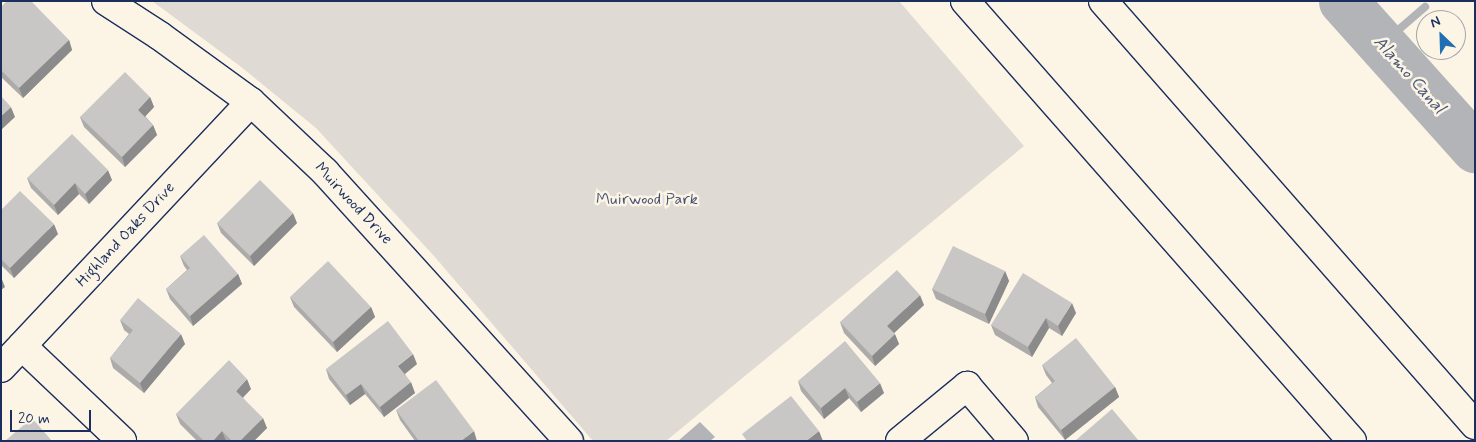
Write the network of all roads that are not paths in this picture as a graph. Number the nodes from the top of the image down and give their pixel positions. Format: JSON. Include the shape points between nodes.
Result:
{"nodes":[{"id":1,"x":106,"y":1,"type":"edge"},
{"id":2,"x":965,"y":1,"type":"edge"},
{"id":3,"x":1103,"y":1,"type":"edge"},
{"id":4,"x":251,"y":102,"type":"junction"},
{"id":5,"x":22,"y":346,"type":"junction"},
{"id":6,"x":1,"y":368,"type":"edge"},
{"id":7,"x":1475,"y":425,"type":"edge"},
{"id":8,"x":122,"y":441,"type":"edge"},
{"id":9,"x":569,"y":441,"type":"edge"},
{"id":10,"x":900,"y":441,"type":"edge"},
{"id":11,"x":1014,"y":441,"type":"edge"},
{"id":12,"x":1352,"y":441,"type":"edge"}],
"edges":[{"from":1,"to":4,"type":"main road","name":"Muirwood Drive"},
{"from":2,"to":12,"type":"main road"},
{"from":3,"to":7,"type":"main road"},
{"from":4,"to":5,"type":"main road","name":"Highland Oaks Drive"},
{"from":4,"to":9,"type":"main road","name":"Muirwood Drive","via":[[325,172]]},
{"from":5,"to":6,"type":"main road","name":"Highland Oaks Drive"},
{"from":5,"to":8,"type":"main road"},
{"from":10,"to":11,"type":"main road","via":[[967,386]]}]}
